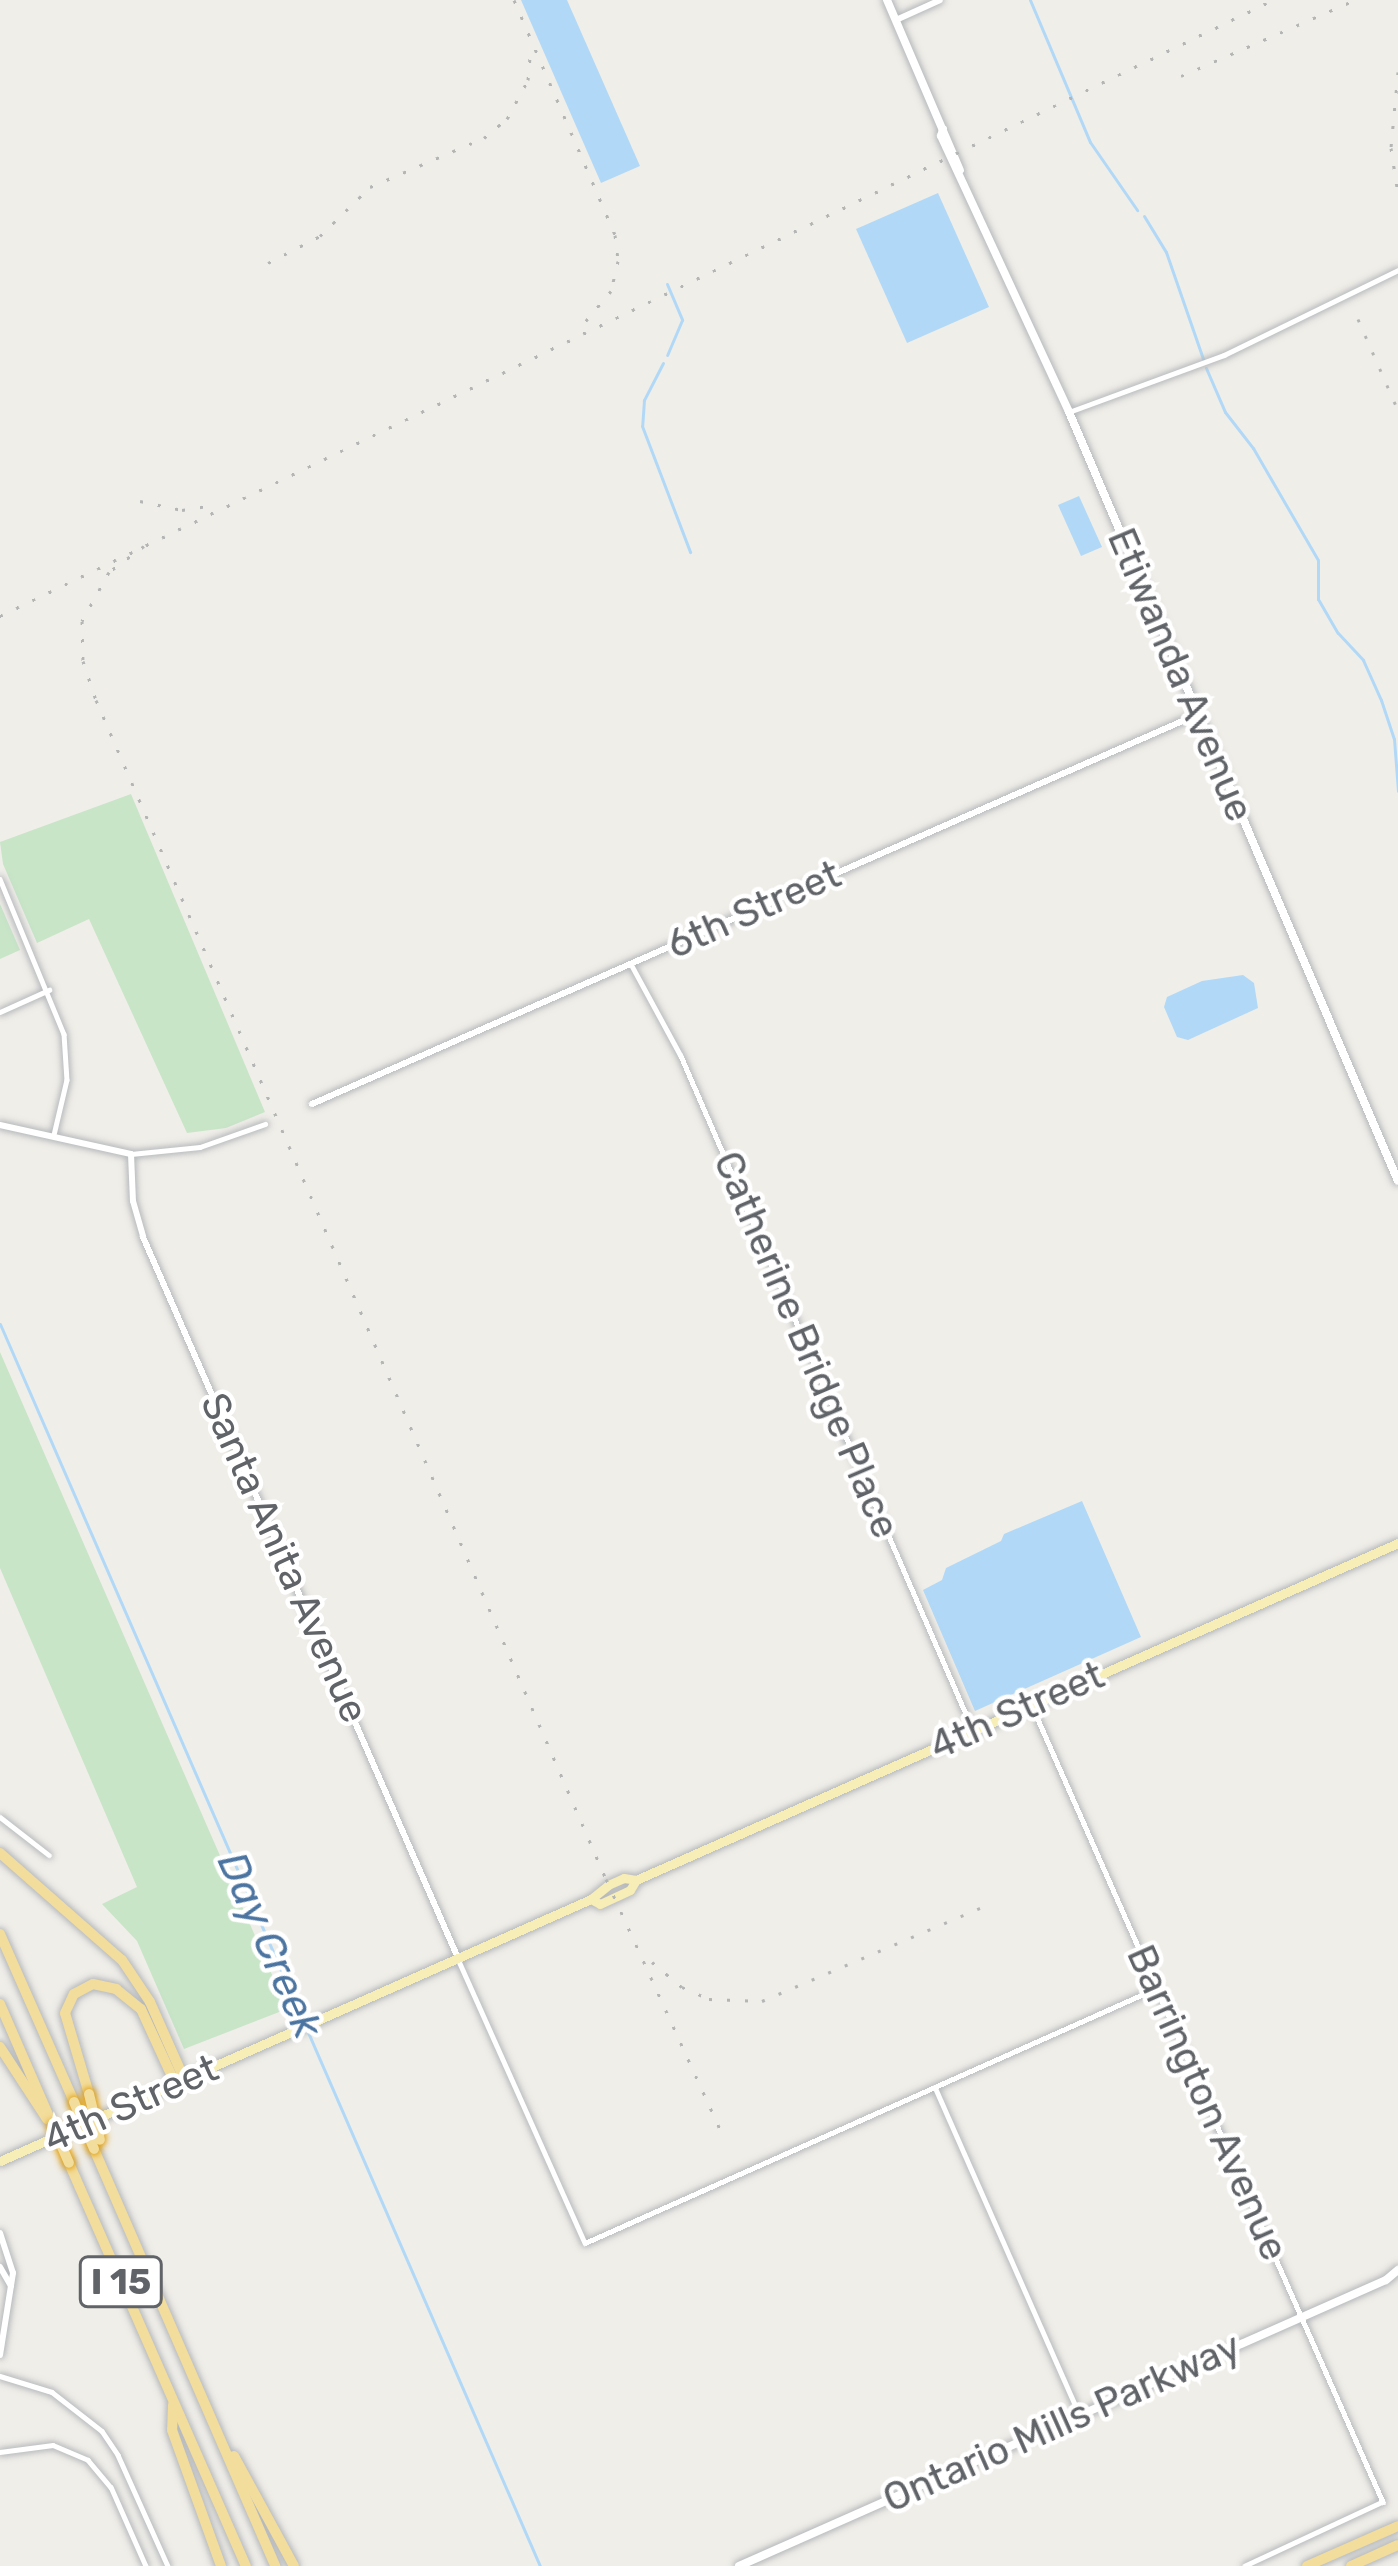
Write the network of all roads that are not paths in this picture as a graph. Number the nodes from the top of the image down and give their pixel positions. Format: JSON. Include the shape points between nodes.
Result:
{"nodes":[{"id":1,"x":887,"y":0,"type":"edge"},
{"id":2,"x":940,"y":0,"type":"edge"},
{"id":3,"x":896,"y":20,"type":"junction"},
{"id":4,"x":1398,"y":270,"type":"edge"},
{"id":5,"x":1069,"y":412,"type":"junction"},
{"id":6,"x":1196,"y":715,"type":"junction"},
{"id":7,"x":0,"y":879,"type":"edge"},
{"id":8,"x":631,"y":964,"type":"junction"},
{"id":9,"x":49,"y":990,"type":"junction"},
{"id":10,"x":0,"y":1012,"type":"edge"},
{"id":11,"x":312,"y":1104,"type":"dead end"},
{"id":12,"x":265,"y":1124,"type":"dead end"},
{"id":13,"x":0,"y":1125,"type":"edge"},
{"id":14,"x":53,"y":1139,"type":"junction"},
{"id":15,"x":131,"y":1154,"type":"junction"},
{"id":16,"x":1398,"y":1181,"type":"edge"},
{"id":17,"x":1398,"y":1543,"type":"edge"},
{"id":18,"x":1031,"y":1704,"type":"junction"},
{"id":19,"x":974,"y":1730,"type":"junction"},
{"id":20,"x":0,"y":1817,"type":"edge"},
{"id":21,"x":0,"y":1853,"type":"edge"},
{"id":22,"x":49,"y":1855,"type":"dead end"},
{"id":23,"x":0,"y":1934,"type":"edge"},
{"id":24,"x":458,"y":1958,"type":"junction"},
{"id":25,"x":1156,"y":1988,"type":"junction"},
{"id":26,"x":0,"y":2004,"type":"edge"},
{"id":27,"x":0,"y":2047,"type":"edge"},
{"id":28,"x":181,"y":2083,"type":"junction"},
{"id":29,"x":935,"y":2087,"type":"junction"},
{"id":30,"x":45,"y":2113,"type":"junction"},
{"id":31,"x":97,"y":2144,"type":"junction"},
{"id":32,"x":0,"y":2161,"type":"edge"},
{"id":33,"x":0,"y":2233,"type":"edge"},
{"id":34,"x":0,"y":2267,"type":"edge"},
{"id":35,"x":1398,"y":2270,"type":"edge"},
{"id":36,"x":1386,"y":2280,"type":"junction"},
{"id":37,"x":1398,"y":2280,"type":"edge"},
{"id":38,"x":10,"y":2286,"type":"junction"},
{"id":39,"x":1301,"y":2317,"type":"junction"},
{"id":40,"x":0,"y":2355,"type":"edge"},
{"id":41,"x":0,"y":2376,"type":"edge"},
{"id":42,"x":173,"y":2401,"type":"junction"},
{"id":43,"x":208,"y":2412,"type":"junction"},
{"id":44,"x":1080,"y":2415,"type":"junction"},
{"id":45,"x":0,"y":2452,"type":"edge"},
{"id":46,"x":1398,"y":2526,"type":"edge"},
{"id":47,"x":1398,"y":2545,"type":"edge"},
{"id":48,"x":146,"y":2566,"type":"edge"},
{"id":49,"x":168,"y":2566,"type":"edge"},
{"id":50,"x":221,"y":2566,"type":"edge"},
{"id":51,"x":246,"y":2566,"type":"edge"},
{"id":52,"x":275,"y":2566,"type":"edge"},
{"id":53,"x":294,"y":2566,"type":"edge"},
{"id":54,"x":739,"y":2566,"type":"edge"},
{"id":55,"x":1245,"y":2566,"type":"edge"},
{"id":56,"x":1307,"y":2566,"type":"edge"},
{"id":57,"x":1351,"y":2566,"type":"edge"}],
"edges":[{"from":1,"to":3,"type":"main road","name":"Etiwanda Avenue"},
{"from":2,"to":3,"type":"street"},
{"from":3,"to":5,"type":"main road","name":"Etiwanda Avenue"},
{"from":4,"to":5,"type":"street","via":[[1224,355]]},
{"from":5,"to":6,"type":"main road","name":"Etiwanda Avenue"},
{"from":6,"to":8,"type":"street","name":"6th Street"},
{"from":6,"to":16,"type":"main road","name":"Etiwanda Avenue"},
{"from":7,"to":9,"type":"street"},
{"from":8,"to":11,"type":"street","name":"6th Street"},
{"from":8,"to":19,"type":"street","name":"Catherine Bridge Place","via":[[682,1059]]},
{"from":9,"to":10,"type":"street"},
{"from":9,"to":14,"type":"street","via":[[67,1057]]},
{"from":12,"to":15,"type":"street","via":[[200,1147]]},
{"from":13,"to":14,"type":"street"},
{"from":14,"to":15,"type":"street"},
{"from":15,"to":24,"type":"street","name":"Santa Anita Avenue","via":[[143,1237]]},
{"from":17,"to":18,"type":"main road","name":"4th Street"},
{"from":18,"to":19,"type":"main road","name":"4th Street"},
{"from":18,"to":25,"type":"street","name":"Barrington Avenue"},
{"from":19,"to":24,"type":"main road","name":"4th Street","via":[[636,1880],[600,1904],[591,1899]]},
{"from":20,"to":22,"type":"street"},
{"from":21,"to":28,"type":"highway","via":[[122,1960],[150,2002]]},
{"from":23,"to":31,"type":"highway","number":"I 15","bridge":true},
{"from":24,"to":28,"type":"main road","name":"4th Street"},
{"from":24,"to":29,"type":"street","via":[[585,2243]]},
{"from":25,"to":29,"type":"street"},
{"from":25,"to":39,"type":"street","name":"Barrington Avenue"},
{"from":26,"to":30,"type":"highway","number":"I 15"},
{"from":27,"to":30,"type":"highway"},
{"from":28,"to":31,"type":"highway","bridge":true,"via":[[141,2009],[94,1984],[74,1994],[65,2013]]},
{"from":28,"to":32,"type":"main road","name":"4th Street"},
{"from":29,"to":44,"type":"street"},
{"from":30,"to":42,"type":"highway","number":"I 15","bridge":true},
{"from":31,"to":43,"type":"highway","number":"I 15"},
{"from":33,"to":38,"type":"street"},
{"from":34,"to":38,"type":"street"},
{"from":35,"to":36,"type":"main road","name":"Ontario Mills Parkway"},
{"from":36,"to":37,"type":"main road","name":"Ontario Mills Parkway"},
{"from":36,"to":39,"type":"main road","name":"Ontario Mills Parkway"},
{"from":38,"to":40,"type":"street"},
{"from":39,"to":44,"type":"main road","name":"Ontario Mills Parkway"},
{"from":39,"to":55,"type":"street","name":"Barrington Avenue","via":[[1383,2502]]},
{"from":41,"to":49,"type":"street","via":[[52,2392],[102,2431]]},
{"from":42,"to":50,"type":"highway","via":[[172,2431]]},
{"from":42,"to":51,"type":"highway","number":"I 15"},
{"from":43,"to":52,"type":"highway","number":"I 15"},
{"from":43,"to":53,"type":"highway"},
{"from":44,"to":54,"type":"main road","name":"Ontario Mills Parkway"},
{"from":45,"to":48,"type":"street","via":[[53,2445],[88,2460],[111,2487]]},
{"from":46,"to":56,"type":"highway"},
{"from":47,"to":57,"type":"highway"}]}
